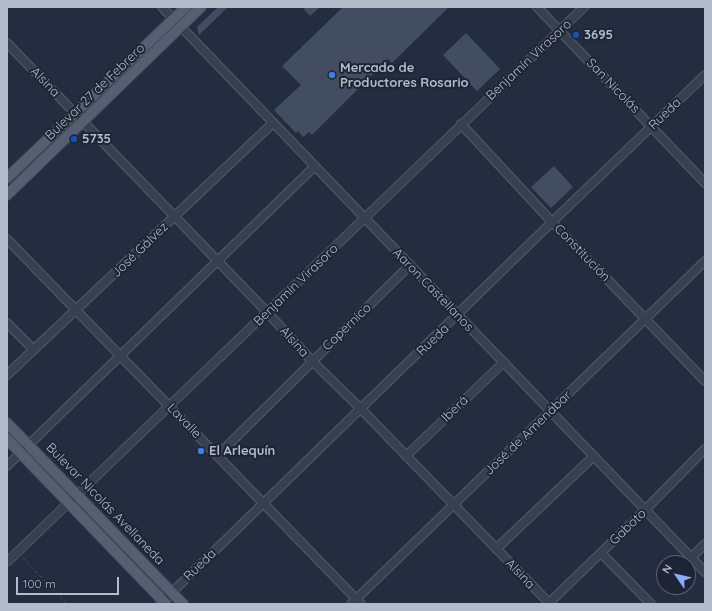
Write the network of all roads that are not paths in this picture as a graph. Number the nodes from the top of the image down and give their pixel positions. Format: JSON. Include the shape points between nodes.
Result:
{"nodes":[{"id":1,"x":162,"y":7,"type":"edge"},
{"id":2,"x":186,"y":7,"type":"edge"},
{"id":3,"x":201,"y":7,"type":"edge"},
{"id":4,"x":537,"y":7,"type":"edge"},
{"id":5,"x":584,"y":7,"type":"edge"},
{"id":6,"x":173,"y":19,"type":"junction"},
{"id":7,"x":181,"y":27,"type":"junction"},
{"id":8,"x":560,"y":31,"type":"junction"},
{"id":9,"x":7,"y":43,"type":"edge"},
{"id":10,"x":705,"y":75,"type":"edge"},
{"id":11,"x":75,"y":113,"type":"junction"},
{"id":12,"x":83,"y":122,"type":"junction"},
{"id":13,"x":273,"y":123,"type":"junction"},
{"id":14,"x":461,"y":124,"type":"junction"},
{"id":15,"x":652,"y":126,"type":"junction"},
{"id":16,"x":315,"y":166,"type":"junction"},
{"id":17,"x":7,"y":178,"type":"edge"},
{"id":18,"x":705,"y":183,"type":"edge"},
{"id":19,"x":7,"y":195,"type":"edge"},
{"id":20,"x":175,"y":217,"type":"junction"},
{"id":21,"x":365,"y":219,"type":"junction"},
{"id":22,"x":552,"y":222,"type":"junction"},
{"id":23,"x":7,"y":239,"type":"edge"},
{"id":24,"x":217,"y":260,"type":"junction"},
{"id":25,"x":705,"y":261,"type":"edge"},
{"id":26,"x":409,"y":266,"type":"junction"},
{"id":27,"x":76,"y":311,"type":"junction"},
{"id":28,"x":268,"y":312,"type":"junction"},
{"id":29,"x":458,"y":315,"type":"junction"},
{"id":30,"x":645,"y":319,"type":"junction"},
{"id":31,"x":7,"y":323,"type":"edge"},
{"id":32,"x":34,"y":350,"type":"junction"},
{"id":33,"x":119,"y":355,"type":"junction"},
{"id":34,"x":312,"y":361,"type":"junction"},
{"id":35,"x":504,"y":362,"type":"junction"},
{"id":36,"x":7,"y":376,"type":"edge"},
{"id":37,"x":705,"y":381,"type":"edge"},
{"id":38,"x":169,"y":406,"type":"junction"},
{"id":39,"x":361,"y":409,"type":"junction"},
{"id":40,"x":551,"y":411,"type":"junction"},
{"id":41,"x":7,"y":423,"type":"edge"},
{"id":42,"x":7,"y":440,"type":"edge"},
{"id":43,"x":28,"y":445,"type":"junction"},
{"id":44,"x":705,"y":449,"type":"edge"},
{"id":45,"x":20,"y":453,"type":"junction"},
{"id":46,"x":217,"y":456,"type":"junction"},
{"id":47,"x":406,"y":456,"type":"junction"},
{"id":48,"x":594,"y":456,"type":"junction"},
{"id":49,"x":7,"y":466,"type":"edge"},
{"id":50,"x":77,"y":495,"type":"junction"},
{"id":51,"x":68,"y":503,"type":"junction"},
{"id":52,"x":264,"y":504,"type":"junction"},
{"id":53,"x":454,"y":505,"type":"junction"},
{"id":54,"x":646,"y":510,"type":"junction"},
{"id":55,"x":705,"y":544,"type":"edge"},
{"id":56,"x":496,"y":548,"type":"junction"},
{"id":57,"x":601,"y":553,"type":"junction"},
{"id":58,"x":689,"y":555,"type":"edge"},
{"id":59,"x":695,"y":555,"type":"edge"},
{"id":60,"x":7,"y":562,"type":"edge"},
{"id":61,"x":696,"y":562,"type":"edge"},
{"id":62,"x":705,"y":572,"type":"edge"},
{"id":63,"x":172,"y":593,"type":"junction"},
{"id":64,"x":356,"y":602,"type":"edge"},
{"id":65,"x":163,"y":603,"type":"edge"},
{"id":66,"x":183,"y":604,"type":"edge"},
{"id":67,"x":549,"y":604,"type":"edge"},
{"id":68,"x":651,"y":604,"type":"edge"}],
"edges":[{"from":1,"to":6,"type":"street","name":"Aaron Castellanos"},
{"from":2,"to":6,"type":"main road","name":"Bulevar 27 de Febrero"},
{"from":3,"to":7,"type":"main road","name":"Bulevar 27 de Febrero"},
{"from":4,"to":8,"type":"street","name":"San Nicolás"},
{"from":5,"to":8,"type":"street","name":"Benjamín Virasoro"},
{"from":6,"to":7,"type":"street","name":"Aaron Castellanos"},
{"from":6,"to":11,"type":"main road","name":"Bulevar 27 de Febrero"},
{"from":7,"to":12,"type":"main road","name":"Bulevar 27 de Febrero"},
{"from":7,"to":13,"type":"street","name":"Aaron Castellanos"},
{"from":8,"to":14,"type":"street","name":"Benjamín Virasoro"},
{"from":8,"to":15,"type":"street","name":"San Nicolás"},
{"from":9,"to":11,"type":"street","name":"Alsina"},
{"from":10,"to":15,"type":"street","name":"Rueda"},
{"from":11,"to":12,"type":"street","name":"Alsina"},
{"from":11,"to":17,"type":"main road","name":"Bulevar 27 de Febrero"},
{"from":12,"to":19,"type":"main road","name":"Bulevar 27 de Febrero"},
{"from":12,"to":20,"type":"street","name":"Alsina"},
{"from":13,"to":16,"type":"street","name":"Aaron Castellanos"},
{"from":13,"to":20,"type":"street","name":"José Gálvez"},
{"from":14,"to":21,"type":"street","name":"Benjamín Virasoro"},
{"from":14,"to":22,"type":"street","name":"Constitución"},
{"from":15,"to":18,"type":"street","name":"San Nicolás"},
{"from":15,"to":22,"type":"street","name":"Rueda"},
{"from":16,"to":21,"type":"street","name":"Aaron Castellanos"},
{"from":16,"to":24,"type":"street"},
{"from":20,"to":24,"type":"street","name":"Alsina"},
{"from":20,"to":27,"type":"street","name":"José Gálvez"},
{"from":21,"to":26,"type":"street","name":"Aaron Castellanos"},
{"from":21,"to":28,"type":"street","name":"Benjamín Virasoro"},
{"from":22,"to":29,"type":"street","name":"Rueda"},
{"from":22,"to":30,"type":"street","name":"Constitución"},
{"from":23,"to":27,"type":"street","name":"Lavalle"},
{"from":24,"to":28,"type":"street","name":"Alsina"},
{"from":24,"to":33,"type":"street"},
{"from":25,"to":30,"type":"street","name":"José de Amenábar"},
{"from":26,"to":29,"type":"street","name":"Aaron Castellanos"},
{"from":26,"to":34,"type":"street","name":"Copernico"},
{"from":27,"to":32,"type":"street","name":"José Gálvez"},
{"from":27,"to":33,"type":"street","name":"Lavalle"},
{"from":28,"to":34,"type":"street","name":"Alsina"},
{"from":28,"to":38,"type":"street","name":"Benjamín Virasoro"},
{"from":29,"to":35,"type":"street","name":"Aaron Castellanos"},
{"from":29,"to":39,"type":"street","name":"Rueda"},
{"from":30,"to":37,"type":"street","name":"Constitución"},
{"from":30,"to":40,"type":"street","name":"José de Amenábar"},
{"from":31,"to":32,"type":"street"},
{"from":32,"to":36,"type":"street","name":"José Gálvez"},
{"from":33,"to":38,"type":"street","name":"Lavalle"},
{"from":33,"to":43,"type":"street"},
{"from":34,"to":39,"type":"street","name":"Alsina"},
{"from":34,"to":46,"type":"street","name":"Copernico"},
{"from":35,"to":40,"type":"street","name":"Aaron Castellanos"},
{"from":35,"to":47,"type":"street","name":"Iberá"},
{"from":38,"to":46,"type":"street","name":"Lavalle"},
{"from":38,"to":50,"type":"street","name":"Benjamín Virasoro"},
{"from":39,"to":47,"type":"street","name":"Alsina"},
{"from":39,"to":52,"type":"street","name":"Rueda"},
{"from":40,"to":48,"type":"street","name":"Aaron Castellanos"},
{"from":40,"to":53,"type":"street","name":"José de Amenábar"},
{"from":41,"to":43,"type":"main road","name":"Bulevar Nicolás Avellaneda"},
{"from":42,"to":45,"type":"main road","name":"Bulevar Nicolás Avellaneda"},
{"from":43,"to":45,"type":"street"},
{"from":43,"to":50,"type":"main road","name":"Bulevar Nicolás Avellaneda"},
{"from":44,"to":54,"type":"street","name":"Gaboto"},
{"from":45,"to":49,"type":"street"},
{"from":45,"to":51,"type":"main road","name":"Bulevar Nicolás Avellaneda"},
{"from":46,"to":52,"type":"street","name":"Lavalle"},
{"from":47,"to":53,"type":"street","name":"Alsina"},
{"from":48,"to":54,"type":"street","name":"Aaron Castellanos"},
{"from":48,"to":56,"type":"street"},
{"from":50,"to":51,"type":"street","name":"Benjamín Virasoro"},
{"from":50,"to":63,"type":"main road","name":"Bulevar Nicolás Avellaneda"},
{"from":51,"to":60,"type":"street","name":"Benjamín Virasoro"},
{"from":51,"to":65,"type":"main road","name":"Bulevar Nicolás Avellaneda"},
{"from":52,"to":63,"type":"street","name":"Rueda"},
{"from":52,"to":64,"type":"street","name":"Lavalle"},
{"from":53,"to":56,"type":"street","name":"Alsina"},
{"from":53,"to":64,"type":"street","name":"José de Amenábar"},
{"from":54,"to":57,"type":"street","name":"Gaboto"},
{"from":54,"to":58,"type":"street","name":"Aaron Castellanos"},
{"from":55,"to":59,"type":"street"},
{"from":56,"to":67,"type":"street","name":"Alsina"},
{"from":57,"to":67,"type":"street","name":"Gaboto"},
{"from":57,"to":68,"type":"street"},
{"from":61,"to":62,"type":"street","name":"Aaron Castellanos"},
{"from":63,"to":65,"type":"street","name":"Rueda"},
{"from":63,"to":66,"type":"main road","name":"Bulevar Nicolás Avellaneda"}]}
